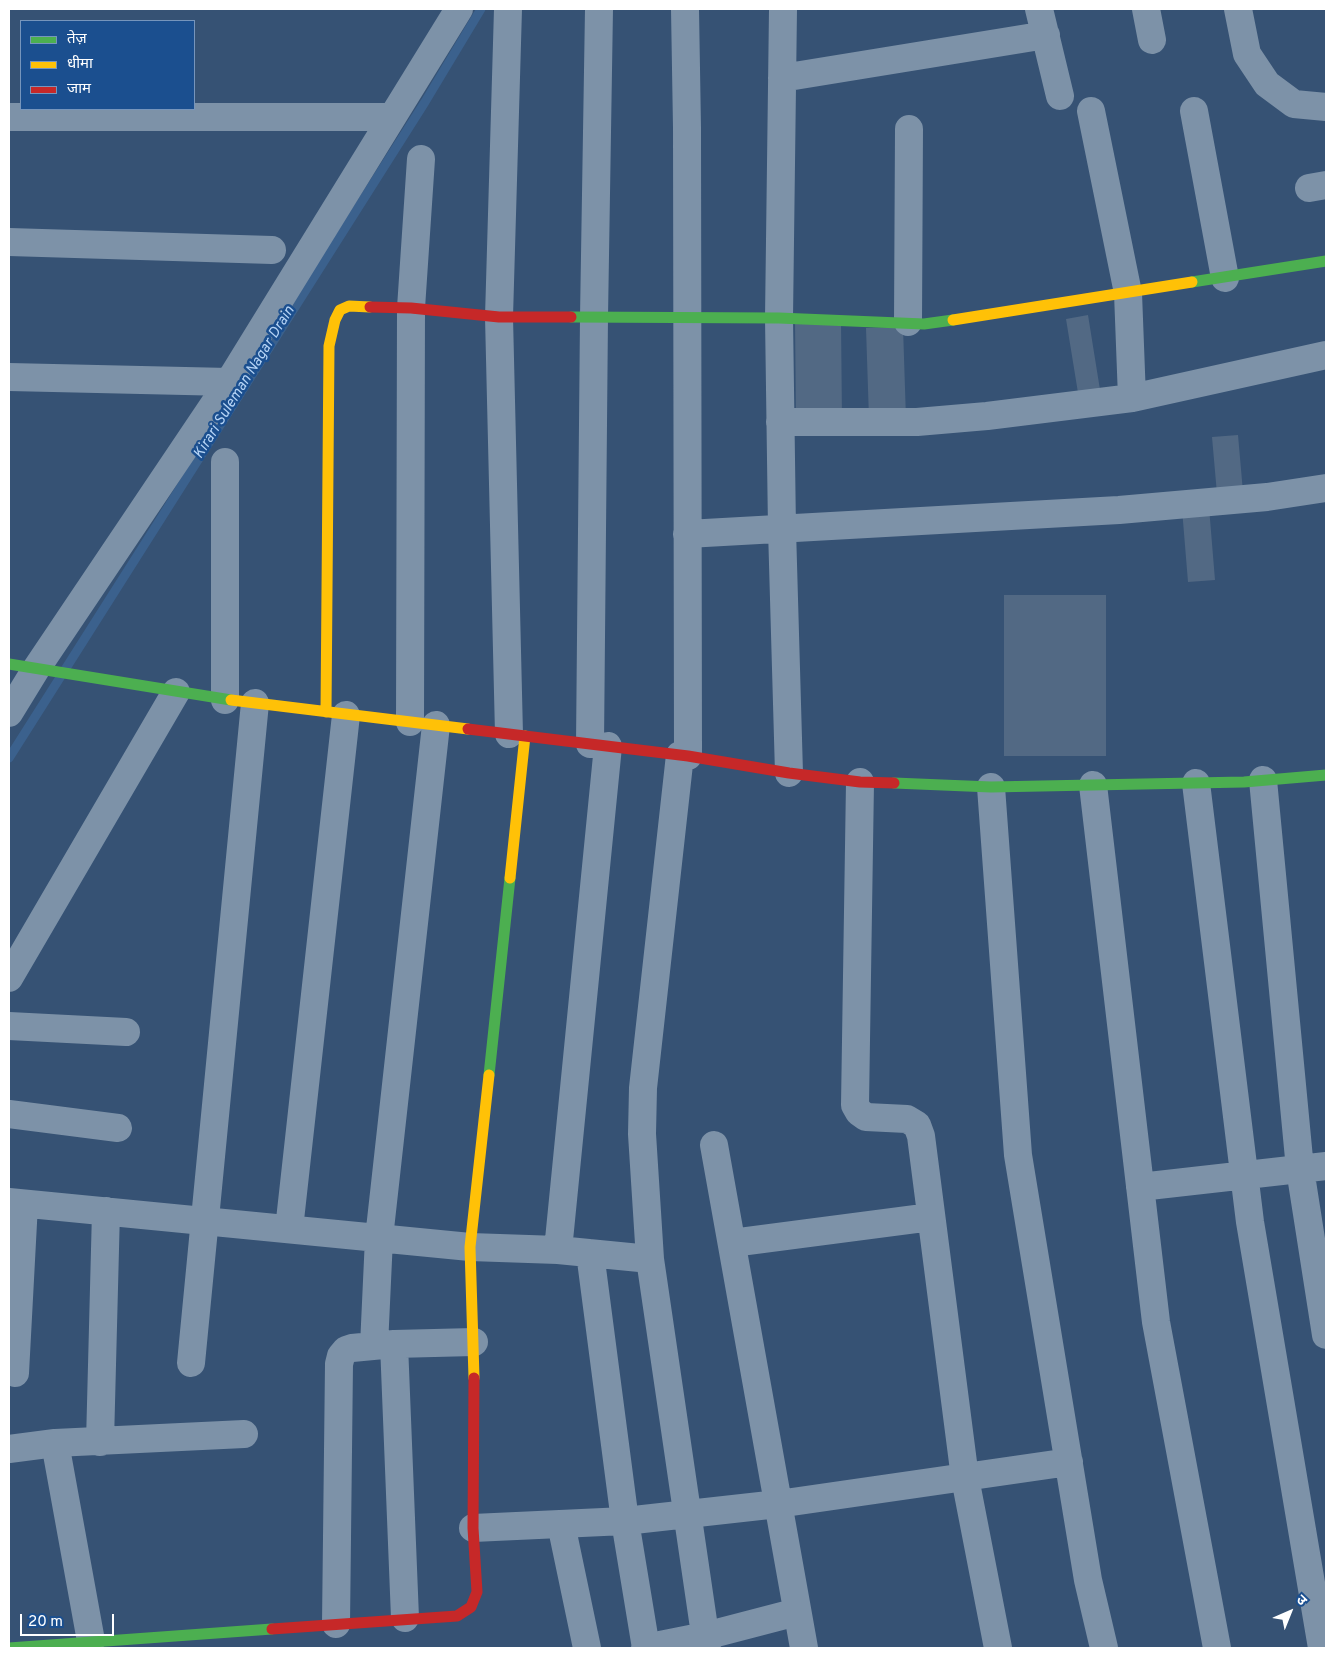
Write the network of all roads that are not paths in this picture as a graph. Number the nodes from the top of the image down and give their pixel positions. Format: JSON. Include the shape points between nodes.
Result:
{"nodes":[{"id":1,"x":459,"y":9,"type":"edge"},
{"id":2,"x":508,"y":9,"type":"edge"},
{"id":3,"x":599,"y":9,"type":"edge"},
{"id":4,"x":685,"y":9,"type":"edge"},
{"id":5,"x":783,"y":9,"type":"edge"},
{"id":6,"x":1039,"y":9,"type":"edge"},
{"id":7,"x":1146,"y":9,"type":"edge"},
{"id":8,"x":1238,"y":9,"type":"edge"},
{"id":9,"x":1046,"y":35,"type":"junction"},
{"id":10,"x":1152,"y":40,"type":"dead end"},
{"id":11,"x":782,"y":78,"type":"junction"},
{"id":12,"x":1060,"y":96,"type":"dead end"},
{"id":13,"x":1326,"y":107,"type":"edge"},
{"id":14,"x":1091,"y":111,"type":"dead end"},
{"id":15,"x":1194,"y":111,"type":"dead end"},
{"id":16,"x":9,"y":117,"type":"edge"},
{"id":17,"x":392,"y":117,"type":"junction"},
{"id":18,"x":909,"y":129,"type":"dead end"},
{"id":19,"x":420,"y":158,"type":"dead end"},
{"id":20,"x":9,"y":242,"type":"edge"},
{"id":21,"x":272,"y":250,"type":"dead end"},
{"id":22,"x":1326,"y":261,"type":"edge"},
{"id":23,"x":1225,"y":278,"type":"junction"},
{"id":24,"x":1128,"y":293,"type":"junction"},
{"id":25,"x":411,"y":308,"type":"junction"},
{"id":26,"x":500,"y":317,"type":"junction"},
{"id":27,"x":594,"y":317,"type":"junction"},
{"id":28,"x":687,"y":317,"type":"junction"},
{"id":29,"x":779,"y":318,"type":"junction"},
{"id":30,"x":908,"y":322,"type":"junction"},
{"id":31,"x":1326,"y":355,"type":"edge"},
{"id":32,"x":9,"y":377,"type":"edge"},
{"id":33,"x":229,"y":382,"type":"junction"},
{"id":34,"x":1132,"y":398,"type":"junction"},
{"id":35,"x":780,"y":422,"type":"junction"},
{"id":36,"x":225,"y":462,"type":"dead end"},
{"id":37,"x":1326,"y":488,"type":"edge"},
{"id":38,"x":782,"y":529,"type":"junction"},
{"id":39,"x":688,"y":534,"type":"junction"},
{"id":40,"x":9,"y":664,"type":"edge"},
{"id":41,"x":43,"y":669,"type":"junction"},
{"id":42,"x":176,"y":692,"type":"junction"},
{"id":43,"x":225,"y":700,"type":"junction"},
{"id":44,"x":255,"y":703,"type":"junction"},
{"id":45,"x":9,"y":713,"type":"edge"},
{"id":46,"x":336,"y":713,"type":"junction"},
{"id":47,"x":410,"y":722,"type":"junction"},
{"id":48,"x":436,"y":726,"type":"junction"},
{"id":49,"x":516,"y":735,"type":"junction"},
{"id":50,"x":599,"y":745,"type":"junction"},
{"id":51,"x":684,"y":755,"type":"junction"},
{"id":52,"x":789,"y":774,"type":"junction"},
{"id":53,"x":1326,"y":776,"type":"edge"},
{"id":54,"x":1263,"y":780,"type":"junction"},
{"id":55,"x":860,"y":782,"type":"junction"},
{"id":56,"x":1196,"y":783,"type":"junction"},
{"id":57,"x":1093,"y":785,"type":"junction"},
{"id":58,"x":991,"y":787,"type":"junction"},
{"id":59,"x":9,"y":978,"type":"edge"},
{"id":60,"x":9,"y":1026,"type":"edge"},
{"id":61,"x":126,"y":1032,"type":"dead end"},
{"id":62,"x":9,"y":1114,"type":"edge"},
{"id":63,"x":118,"y":1128,"type":"dead end"},
{"id":64,"x":714,"y":1145,"type":"dead end"},
{"id":65,"x":1313,"y":1167,"type":"edge"},
{"id":66,"x":1244,"y":1175,"type":"junction"},
{"id":67,"x":1140,"y":1187,"type":"junction"},
{"id":68,"x":16,"y":1203,"type":"edge"},
{"id":69,"x":106,"y":1211,"type":"junction"},
{"id":70,"x":931,"y":1217,"type":"junction"},
{"id":71,"x":204,"y":1220,"type":"junction"},
{"id":72,"x":289,"y":1229,"type":"junction"},
{"id":73,"x":379,"y":1238,"type":"junction"},
{"id":74,"x":732,"y":1243,"type":"junction"},
{"id":75,"x":470,"y":1247,"type":"junction"},
{"id":76,"x":558,"y":1250,"type":"junction"},
{"id":77,"x":590,"y":1253,"type":"junction"},
{"id":78,"x":650,"y":1259,"type":"junction"},
{"id":79,"x":1326,"y":1335,"type":"edge"},
{"id":80,"x":474,"y":1342,"type":"junction"},
{"id":81,"x":384,"y":1345,"type":"junction"},
{"id":82,"x":191,"y":1363,"type":"dead end"},
{"id":83,"x":14,"y":1373,"type":"dead end"},
{"id":84,"x":244,"y":1434,"type":"dead end"},
{"id":85,"x":100,"y":1442,"type":"junction"},
{"id":86,"x":55,"y":1443,"type":"junction"},
{"id":87,"x":9,"y":1449,"type":"edge"},
{"id":88,"x":1069,"y":1462,"type":"junction"},
{"id":89,"x":965,"y":1478,"type":"junction"},
{"id":90,"x":778,"y":1504,"type":"junction"},
{"id":91,"x":687,"y":1514,"type":"junction"},
{"id":92,"x":625,"y":1521,"type":"junction"},
{"id":93,"x":561,"y":1524,"type":"junction"},
{"id":94,"x":473,"y":1528,"type":"junction"},
{"id":95,"x":797,"y":1612,"type":"junction"},
{"id":96,"x":405,"y":1618,"type":"junction"},
{"id":97,"x":336,"y":1624,"type":"junction"},
{"id":98,"x":91,"y":1641,"type":"junction"},
{"id":99,"x":706,"y":1642,"type":"edge"},
{"id":100,"x":9,"y":1648,"type":"edge"},
{"id":101,"x":587,"y":1648,"type":"edge"},
{"id":102,"x":645,"y":1648,"type":"edge"},
{"id":103,"x":804,"y":1648,"type":"edge"},
{"id":104,"x":998,"y":1648,"type":"edge"},
{"id":105,"x":1104,"y":1648,"type":"edge"},
{"id":106,"x":1218,"y":1648,"type":"edge"},
{"id":107,"x":1322,"y":1648,"type":"edge"}],
"edges":[{"from":1,"to":17,"type":"street"},
{"from":2,"to":26,"type":"street"},
{"from":3,"to":27,"type":"street"},
{"from":4,"to":28,"type":"street"},
{"from":5,"to":11,"type":"street"},
{"from":6,"to":9,"type":"street"},
{"from":7,"to":10,"type":"street"},
{"from":8,"to":13,"type":"street","via":[[1248,54],[1267,84],[1294,104]]},
{"from":9,"to":11,"type":"street"},
{"from":9,"to":12,"type":"street"},
{"from":11,"to":29,"type":"street"},
{"from":14,"to":24,"type":"street"},
{"from":15,"to":23,"type":"street"},
{"from":16,"to":17,"type":"street"},
{"from":17,"to":33,"type":"street"},
{"from":18,"to":30,"type":"street"},
{"from":19,"to":25,"type":"street"},
{"from":20,"to":21,"type":"street"},
{"from":22,"to":23,"type":"street"},
{"from":23,"to":24,"type":"street"},
{"from":24,"to":30,"type":"street","via":[[924,324]]},
{"from":24,"to":34,"type":"street"},
{"from":25,"to":26,"type":"street"},
{"from":25,"to":46,"type":"street","via":[[349,306],[340,310],[329,346]]},
{"from":25,"to":47,"type":"street"},
{"from":26,"to":27,"type":"street"},
{"from":26,"to":49,"type":"street"},
{"from":27,"to":28,"type":"street"},
{"from":27,"to":50,"type":"street"},
{"from":28,"to":29,"type":"street"},
{"from":28,"to":39,"type":"street"},
{"from":29,"to":30,"type":"street"},
{"from":29,"to":35,"type":"street"},
{"from":31,"to":34,"type":"street"},
{"from":32,"to":33,"type":"street"},
{"from":33,"to":41,"type":"street"},
{"from":34,"to":35,"type":"street","via":[[917,422]]},
{"from":35,"to":38,"type":"street"},
{"from":36,"to":43,"type":"street"},
{"from":37,"to":38,"type":"street","via":[[1267,497],[1119,510]]},
{"from":38,"to":39,"type":"street"},
{"from":38,"to":52,"type":"street"},
{"from":39,"to":51,"type":"street"},
{"from":40,"to":41,"type":"street"},
{"from":41,"to":42,"type":"street"},
{"from":41,"to":45,"type":"street"},
{"from":42,"to":43,"type":"street"},
{"from":42,"to":59,"type":"street"},
{"from":43,"to":44,"type":"street"},
{"from":44,"to":46,"type":"street"},
{"from":44,"to":71,"type":"street"},
{"from":46,"to":47,"type":"street"},
{"from":46,"to":72,"type":"street"},
{"from":47,"to":48,"type":"street"},
{"from":48,"to":49,"type":"street"},
{"from":48,"to":73,"type":"street"},
{"from":49,"to":50,"type":"street"},
{"from":49,"to":75,"type":"street"},
{"from":50,"to":51,"type":"street"},
{"from":50,"to":76,"type":"street"},
{"from":51,"to":52,"type":"street"},
{"from":51,"to":78,"type":"street","via":[[643,1088],[642,1134]]},
{"from":52,"to":55,"type":"street"},
{"from":53,"to":54,"type":"street"},
{"from":54,"to":56,"type":"street"},
{"from":54,"to":65,"type":"street"},
{"from":55,"to":58,"type":"street"},
{"from":55,"to":70,"type":"street","via":[[855,1105],[866,1117],[907,1119],[917,1125]]},
{"from":56,"to":57,"type":"street"},
{"from":56,"to":66,"type":"street"},
{"from":57,"to":58,"type":"street"},
{"from":57,"to":67,"type":"street"},
{"from":58,"to":88,"type":"street","via":[[1018,1155]]},
{"from":60,"to":61,"type":"street"},
{"from":62,"to":63,"type":"street"},
{"from":64,"to":74,"type":"street"},
{"from":65,"to":66,"type":"street"},
{"from":65,"to":79,"type":"street"},
{"from":66,"to":67,"type":"street"},
{"from":66,"to":107,"type":"street"},
{"from":67,"to":106,"type":"street","via":[[1156,1322]]},
{"from":68,"to":69,"type":"street"},
{"from":68,"to":83,"type":"street"},
{"from":69,"to":71,"type":"street"},
{"from":69,"to":85,"type":"street"},
{"from":70,"to":74,"type":"street"},
{"from":70,"to":89,"type":"street"},
{"from":71,"to":72,"type":"street"},
{"from":71,"to":82,"type":"street"},
{"from":72,"to":73,"type":"street"},
{"from":73,"to":75,"type":"street"},
{"from":73,"to":81,"type":"street"},
{"from":74,"to":90,"type":"street"},
{"from":75,"to":76,"type":"street"},
{"from":75,"to":80,"type":"street"},
{"from":76,"to":77,"type":"street"},
{"from":77,"to":78,"type":"street"},
{"from":77,"to":92,"type":"street"},
{"from":78,"to":91,"type":"street"},
{"from":80,"to":81,"type":"street"},
{"from":80,"to":94,"type":"street"},
{"from":81,"to":96,"type":"street"},
{"from":81,"to":97,"type":"street","via":[[346,1350],[339,1364]]},
{"from":84,"to":85,"type":"street"},
{"from":85,"to":86,"type":"street"},
{"from":86,"to":87,"type":"street"},
{"from":86,"to":98,"type":"street"},
{"from":88,"to":89,"type":"street"},
{"from":88,"to":105,"type":"street","via":[[1088,1580]]},
{"from":89,"to":90,"type":"street"},
{"from":89,"to":104,"type":"street"},
{"from":90,"to":91,"type":"street"},
{"from":90,"to":95,"type":"street"},
{"from":91,"to":92,"type":"street"},
{"from":91,"to":99,"type":"street"},
{"from":92,"to":93,"type":"street"},
{"from":92,"to":102,"type":"street"},
{"from":93,"to":94,"type":"street"},
{"from":93,"to":101,"type":"street"},
{"from":94,"to":96,"type":"street","via":[[477,1592],[471,1607],[457,1616]]},
{"from":95,"to":99,"type":"street"},
{"from":95,"to":103,"type":"street"},
{"from":96,"to":97,"type":"street"},
{"from":97,"to":98,"type":"street"},
{"from":98,"to":100,"type":"street"},
{"from":99,"to":102,"type":"street"}]}
